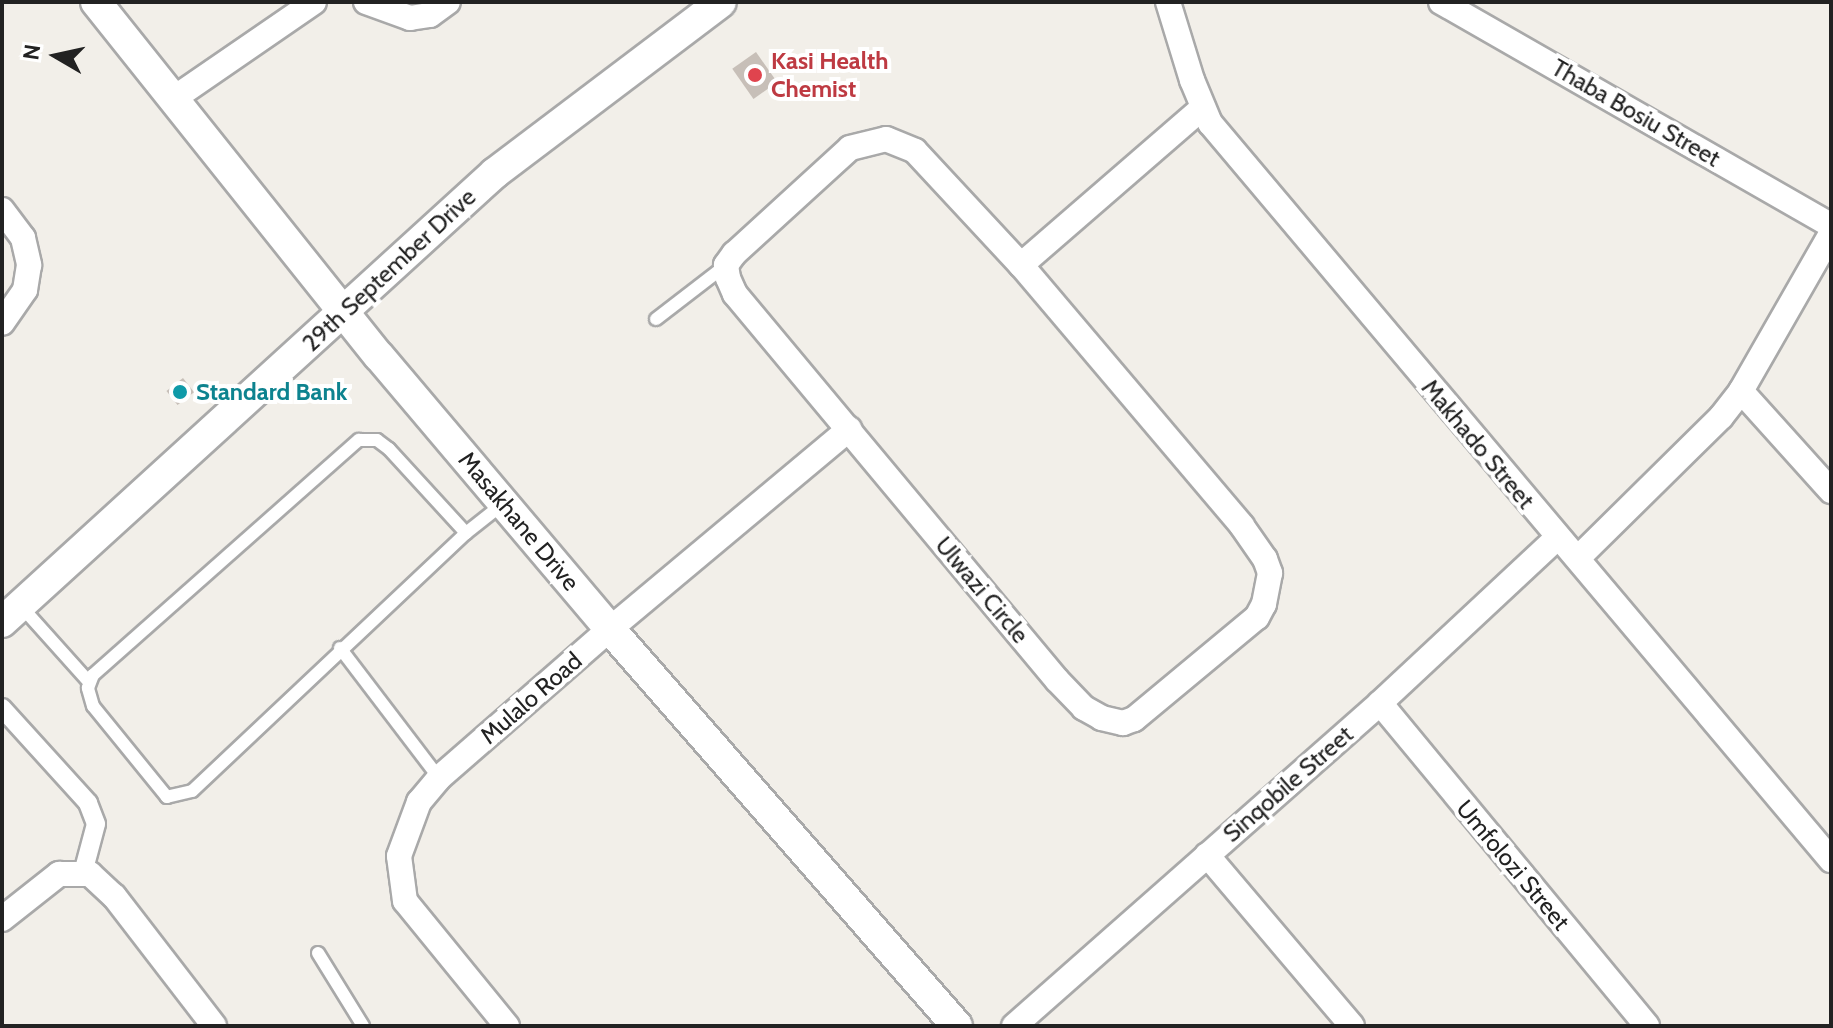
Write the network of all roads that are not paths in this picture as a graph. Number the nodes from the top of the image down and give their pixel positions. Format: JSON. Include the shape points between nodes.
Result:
{"nodes":[{"id":1,"x":96,"y":2,"type":"edge"},
{"id":2,"x":314,"y":2,"type":"edge"},
{"id":3,"x":366,"y":2,"type":"edge"},
{"id":4,"x":448,"y":2,"type":"edge"},
{"id":5,"x":721,"y":2,"type":"edge"},
{"id":6,"x":1168,"y":2,"type":"edge"},
{"id":7,"x":1441,"y":2,"type":"edge"},
{"id":8,"x":173,"y":99,"type":"junction"},
{"id":9,"x":1202,"y":108,"type":"junction"},
{"id":10,"x":2,"y":210,"type":"edge"},
{"id":11,"x":1831,"y":225,"type":"edge"},
{"id":12,"x":1831,"y":234,"type":"edge"},
{"id":13,"x":726,"y":265,"type":"junction"},
{"id":14,"x":1021,"y":265,"type":"junction"},
{"id":15,"x":344,"y":313,"type":"junction"},
{"id":16,"x":656,"y":319,"type":"dead end"},
{"id":17,"x":2,"y":323,"type":"edge"},
{"id":18,"x":1741,"y":391,"type":"junction"},
{"id":19,"x":849,"y":429,"type":"junction"},
{"id":20,"x":1831,"y":491,"type":"edge"},
{"id":21,"x":504,"y":503,"type":"junction"},
{"id":22,"x":466,"y":533,"type":"junction"},
{"id":23,"x":1557,"y":538,"type":"junction"},
{"id":24,"x":1578,"y":558,"type":"junction"},
{"id":25,"x":11,"y":613,"type":"edge"},
{"id":26,"x":610,"y":629,"type":"junction"},
{"id":27,"x":340,"y":648,"type":"junction"},
{"id":28,"x":89,"y":682,"type":"junction"},
{"id":29,"x":1380,"y":703,"type":"junction"},
{"id":30,"x":2,"y":708,"type":"edge"},
{"id":31,"x":439,"y":778,"type":"junction"},
{"id":32,"x":1207,"y":855,"type":"junction"},
{"id":33,"x":1831,"y":860,"type":"edge"},
{"id":34,"x":83,"y":873,"type":"junction"},
{"id":35,"x":2,"y":919,"type":"edge"},
{"id":36,"x":318,"y":953,"type":"dead end"},
{"id":37,"x":214,"y":1026,"type":"edge"},
{"id":38,"x":363,"y":1026,"type":"edge"},
{"id":39,"x":507,"y":1026,"type":"edge"},
{"id":40,"x":957,"y":1026,"type":"edge"},
{"id":41,"x":1014,"y":1026,"type":"edge"},
{"id":42,"x":1352,"y":1026,"type":"edge"},
{"id":43,"x":1647,"y":1026,"type":"edge"}],
"edges":[{"from":1,"to":8,"type":"street","name":"Masakhane Drive"},
{"from":2,"to":8,"type":"street"},
{"from":3,"to":4,"type":"street","via":[[422,18]]},
{"from":5,"to":15,"type":"street","name":"29th September Drive","via":[[495,173]]},
{"from":6,"to":9,"type":"street","name":"Makhado Street"},
{"from":7,"to":11,"type":"street","name":"Thaba Bosiu Street"},
{"from":8,"to":15,"type":"street","name":"Masakhane Drive"},
{"from":9,"to":14,"type":"street"},
{"from":9,"to":23,"type":"street","name":"Makhado Street"},
{"from":10,"to":17,"type":"street","via":[[23,238],[29,265],[25,290]]},
{"from":12,"to":18,"type":"street"},
{"from":13,"to":14,"type":"street","name":"Ulwazi Circle","via":[[850,148],[886,139],[915,151]]},
{"from":13,"to":16,"type":"lane"},
{"from":13,"to":19,"type":"street","name":"Ulwazi Circle","via":[[735,294]]},
{"from":14,"to":19,"type":"street","name":"Ulwazi Circle","via":[[1259,547],[1270,573],[1257,617],[1134,719],[1123,723],[1102,718],[1057,680]]},
{"from":15,"to":21,"type":"street","name":"Masakhane Drive"},
{"from":15,"to":25,"type":"street","name":"29th September Drive"},
{"from":18,"to":20,"type":"street"},
{"from":18,"to":24,"type":"street"},
{"from":19,"to":26,"type":"street","name":"Mulalo Road"},
{"from":21,"to":22,"type":"lane"},
{"from":21,"to":26,"type":"street","name":"Masakhane Drive"},
{"from":22,"to":27,"type":"lane"},
{"from":22,"to":28,"type":"lane","via":[[389,449],[377,440],[359,440]]},
{"from":23,"to":24,"type":"street","name":"Makhado Street"},
{"from":23,"to":29,"type":"street","name":"Sinqobile Street"},
{"from":24,"to":33,"type":"street","name":"Makhado Street"},
{"from":25,"to":28,"type":"lane"},
{"from":26,"to":31,"type":"street","name":"Mulalo Road"},
{"from":26,"to":40,"type":"street","name":"Masakhane Drive"},
{"from":27,"to":28,"type":"lane","via":[[192,791],[171,798],[162,794],[93,706]]},
{"from":27,"to":31,"type":"lane"},
{"from":29,"to":32,"type":"street","name":"Sinqobile Street"},
{"from":29,"to":43,"type":"street","name":"Umfolozi Street"},
{"from":30,"to":34,"type":"street","via":[[88,803],[96,824]]},
{"from":31,"to":39,"type":"street","name":"Mulalo Road","via":[[411,817],[399,856],[402,892],[413,913]]},
{"from":32,"to":41,"type":"street","name":"Sinqobile Street"},
{"from":32,"to":42,"type":"street"},
{"from":34,"to":35,"type":"street","via":[[47,880]]},
{"from":34,"to":37,"type":"street","via":[[114,896]]},
{"from":36,"to":38,"type":"lane"}]}
